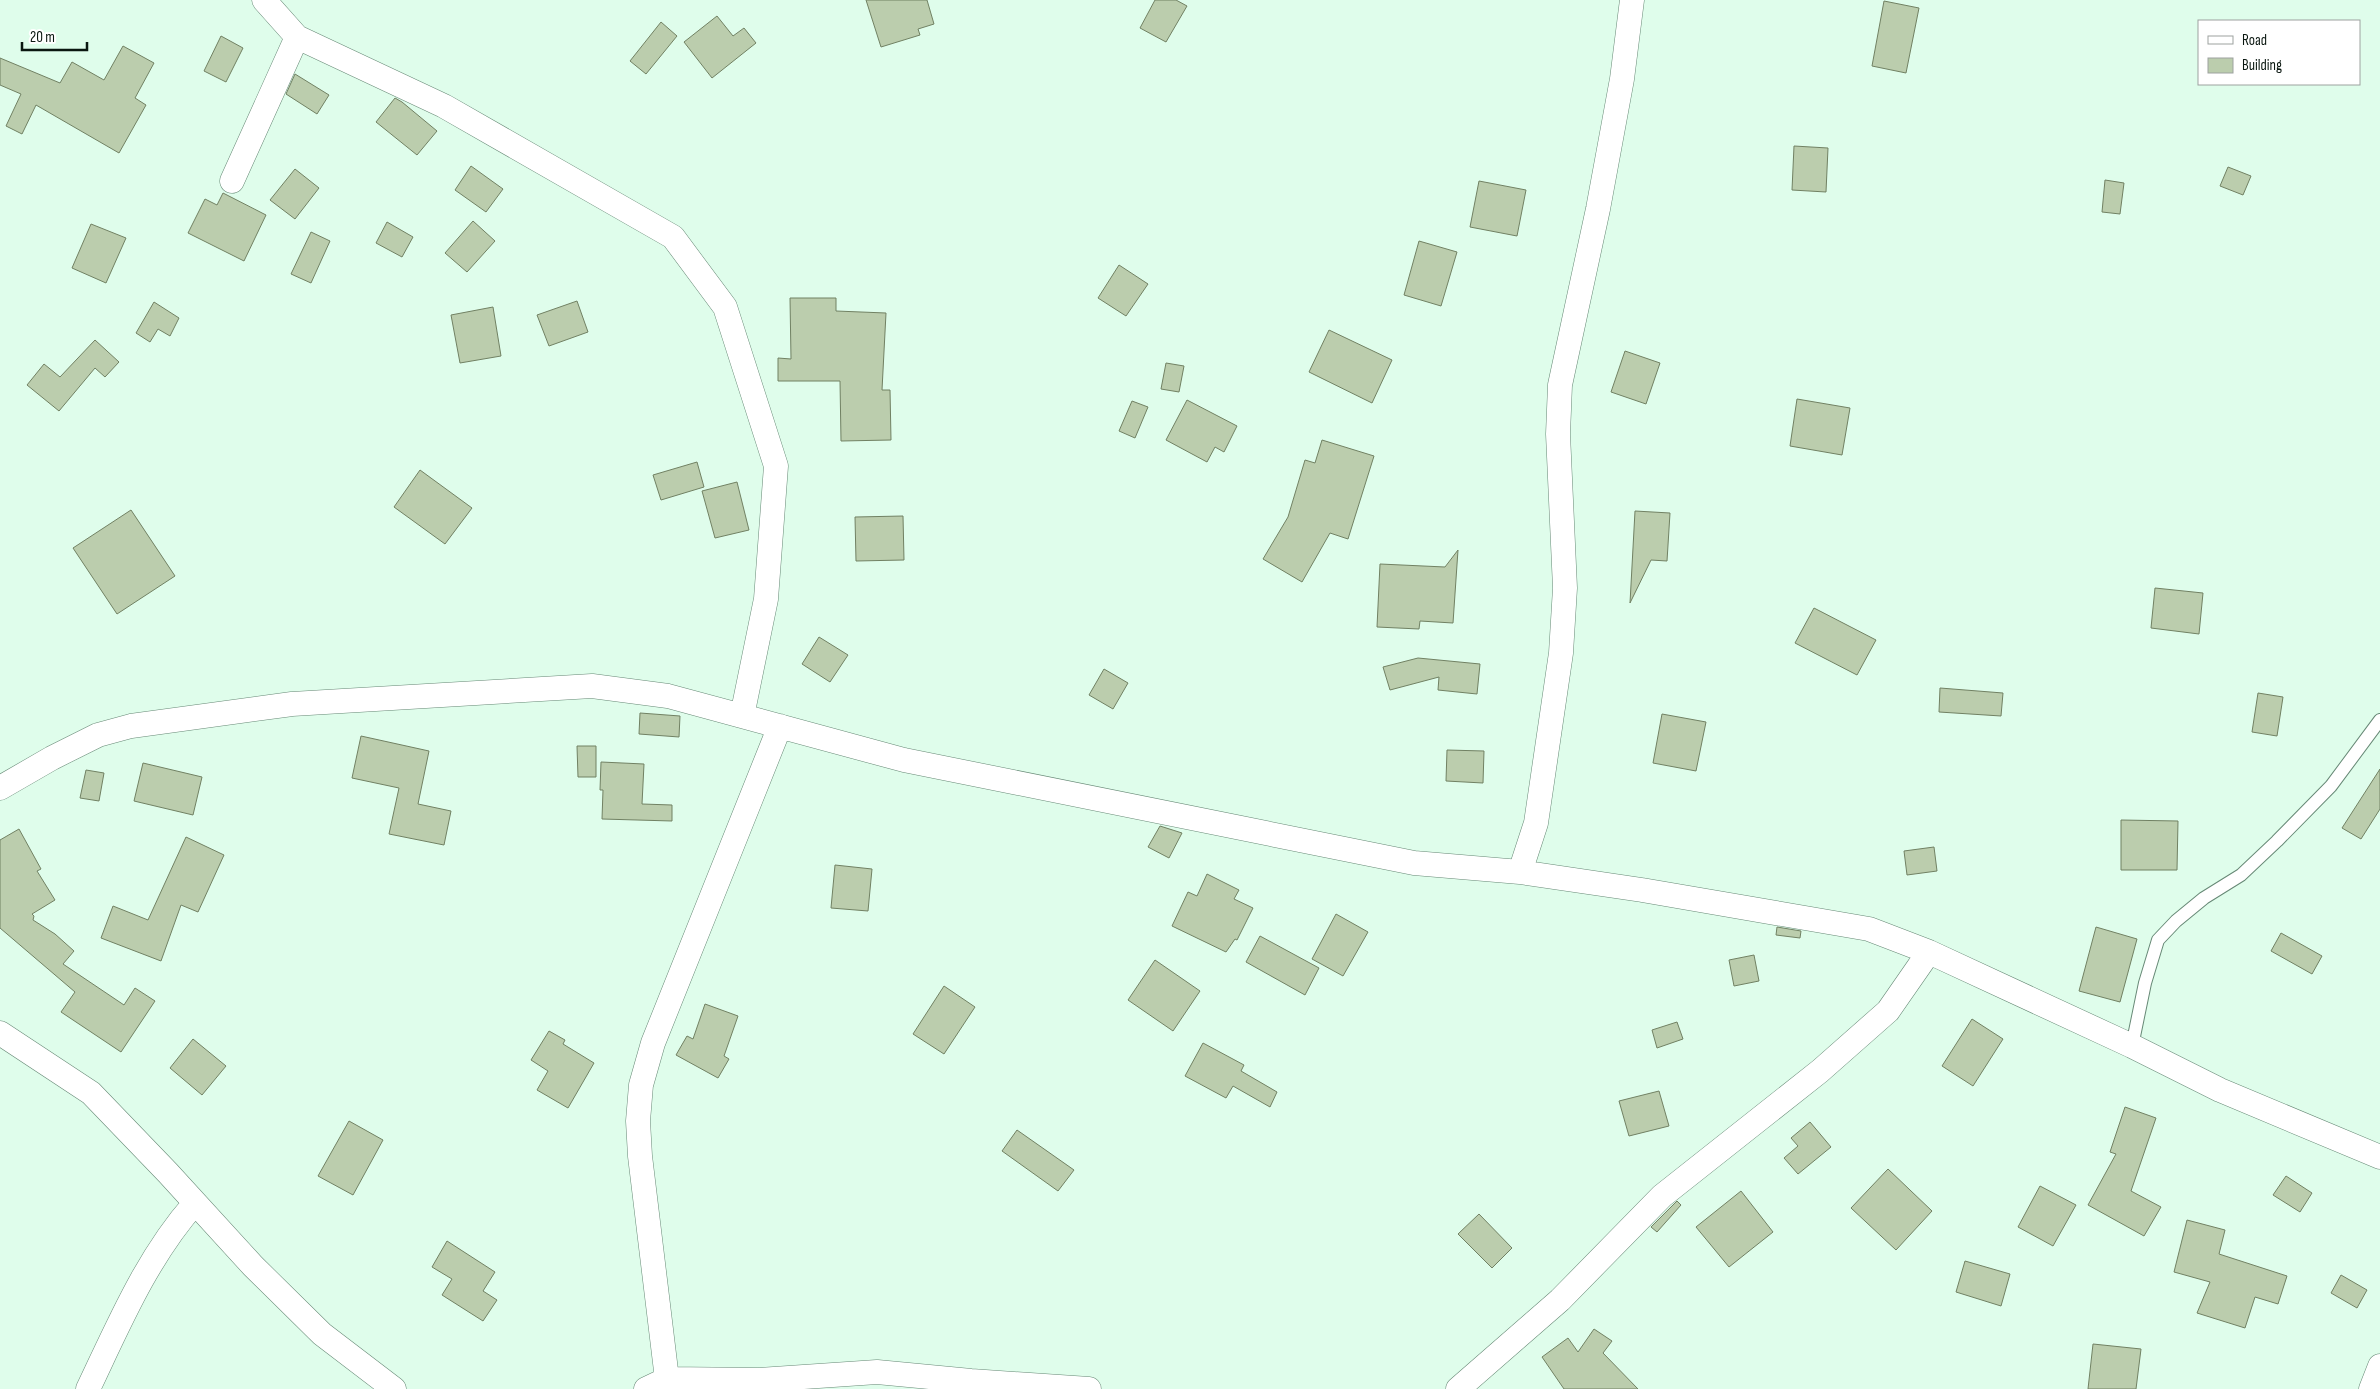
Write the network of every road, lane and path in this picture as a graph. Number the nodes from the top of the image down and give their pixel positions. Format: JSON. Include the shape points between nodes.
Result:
{"nodes":[{"id":1,"x":264,"y":0,"type":"edge"},
{"id":2,"x":1632,"y":0,"type":"edge"},
{"id":3,"x":297,"y":37,"type":"junction"},
{"id":4,"x":232,"y":181,"type":"dead end"},
{"id":5,"x":742,"y":716,"type":"junction"},
{"id":6,"x":2380,"y":720,"type":"edge"},
{"id":7,"x":780,"y":726,"type":"junction"},
{"id":8,"x":0,"y":788,"type":"edge"},
{"id":9,"x":1520,"y":872,"type":"junction"},
{"id":10,"x":1929,"y":952,"type":"junction"},
{"id":11,"x":0,"y":1033,"type":"edge"},
{"id":12,"x":2132,"y":1046,"type":"junction"},
{"id":13,"x":2380,"y":1158,"type":"edge"},
{"id":14,"x":195,"y":1203,"type":"junction"},
{"id":15,"x":2380,"y":1366,"type":"edge"},
{"id":16,"x":656,"y":1384,"type":"edge"},
{"id":17,"x":88,"y":1389,"type":"edge"},
{"id":18,"x":394,"y":1389,"type":"edge"},
{"id":19,"x":1089,"y":1389,"type":"edge"},
{"id":20,"x":1458,"y":1389,"type":"edge"},
{"id":21,"x":2371,"y":1389,"type":"edge"}],
"edges":[{"from":1,"to":3,"type":"street"},
{"from":2,"to":9,"type":"street","via":[[1622,80],[1603,182],[1560,385],[1558,434],[1565,588],[1562,653],[1536,823]]},
{"from":3,"to":4,"type":"street"},
{"from":3,"to":5,"type":"street","via":[[444,106],[673,237],[725,307],[776,466],[766,599]]},
{"from":5,"to":7,"type":"street"},
{"from":5,"to":8,"type":"street","via":[[668,696],[592,686],[292,704],[131,726],[98,735]]},
{"from":6,"to":12,"type":"lane","via":[[2330,786],[2277,841],[2241,874],[2176,921],[2158,940]]},
{"from":7,"to":9,"type":"street","via":[[923,764],[1414,863]]},
{"from":7,"to":16,"type":"street","via":[[653,1043],[641,1085],[638,1121]]},
{"from":9,"to":10,"type":"street","via":[[1735,904],[1869,929]]},
{"from":10,"to":12,"type":"street"},
{"from":10,"to":20,"type":"street","via":[[1888,1011],[1820,1071],[1662,1196],[1560,1300]]},
{"from":11,"to":14,"type":"street","via":[[91,1093]]},
{"from":12,"to":13,"type":"street","via":[[2220,1090]]},
{"from":14,"to":17,"type":"street","via":[[158,1251]]},
{"from":14,"to":18,"type":"street","via":[[322,1334]]},
{"from":15,"to":21,"type":"street"},
{"from":16,"to":19,"type":"street","via":[[877,1372]]}]}
